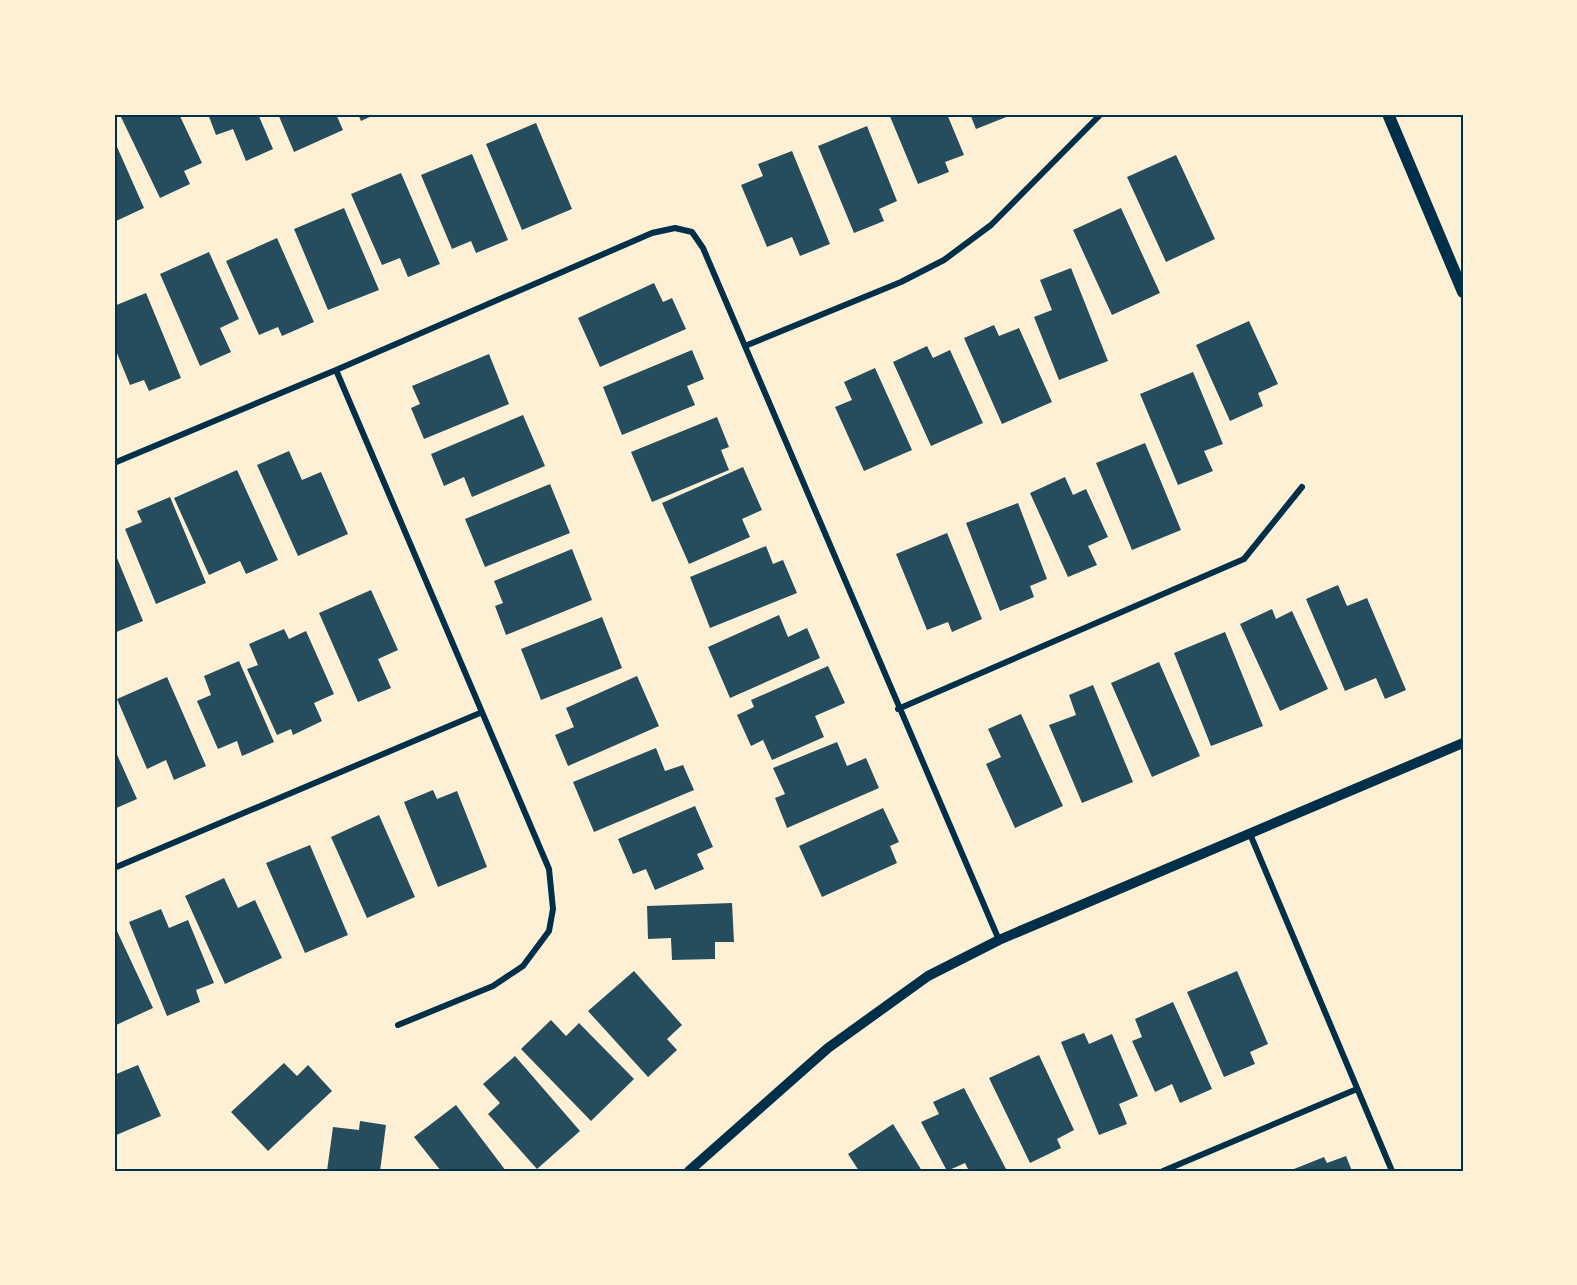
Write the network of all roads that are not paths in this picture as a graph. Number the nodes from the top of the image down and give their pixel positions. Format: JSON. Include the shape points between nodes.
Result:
{"nodes":[{"id":1,"x":1101,"y":114,"type":"edge"},
{"id":2,"x":1388,"y":114,"type":"edge"},
{"id":3,"x":1463,"y":292,"type":"edge"},
{"id":4,"x":745,"y":346,"type":"junction"},
{"id":5,"x":336,"y":370,"type":"junction"},
{"id":6,"x":114,"y":463,"type":"edge"},
{"id":7,"x":1302,"y":487,"type":"dead end"},
{"id":8,"x":898,"y":709,"type":"junction"},
{"id":9,"x":480,"y":713,"type":"junction"},
{"id":10,"x":1463,"y":742,"type":"edge"},
{"id":11,"x":1250,"y":834,"type":"junction"},
{"id":12,"x":114,"y":868,"type":"edge"},
{"id":13,"x":999,"y":940,"type":"junction"},
{"id":14,"x":398,"y":1025,"type":"dead end"},
{"id":15,"x":1357,"y":1089,"type":"junction"},
{"id":16,"x":689,"y":1171,"type":"edge"},
{"id":17,"x":1162,"y":1171,"type":"edge"},
{"id":18,"x":1392,"y":1171,"type":"edge"}],
"edges":[{"from":1,"to":4,"type":"street","via":[[991,225],[944,260],[901,282]]},
{"from":2,"to":3,"type":"main road"},
{"from":4,"to":5,"type":"street","via":[[703,248],[692,232],[675,228],[652,233]]},
{"from":4,"to":8,"type":"street"},
{"from":5,"to":6,"type":"street"},
{"from":5,"to":9,"type":"street"},
{"from":7,"to":8,"type":"street","via":[[1244,560]]},
{"from":8,"to":13,"type":"street"},
{"from":9,"to":12,"type":"street"},
{"from":9,"to":14,"type":"street","via":[[549,869],[553,909],[549,931],[523,966],[493,986]]},
{"from":10,"to":11,"type":"street"},
{"from":11,"to":13,"type":"street"},
{"from":11,"to":15,"type":"street"},
{"from":13,"to":16,"type":"street","via":[[927,976],[828,1048]]},
{"from":15,"to":17,"type":"street"},
{"from":15,"to":18,"type":"street"}]}
